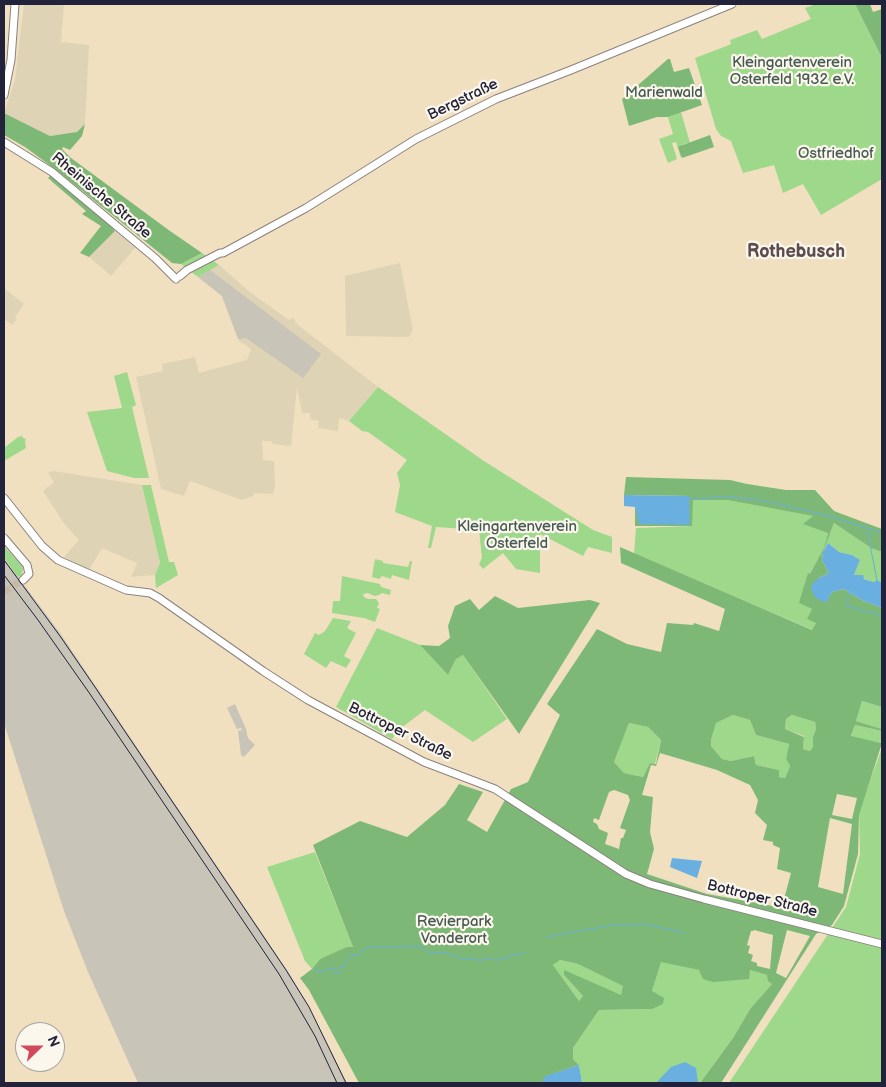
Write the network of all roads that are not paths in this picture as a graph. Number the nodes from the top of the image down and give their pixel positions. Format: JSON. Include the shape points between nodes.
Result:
{"nodes":[{"id":1,"x":16,"y":4,"type":"edge"},
{"id":2,"x":732,"y":4,"type":"edge"},
{"id":3,"x":4,"y":95,"type":"edge"},
{"id":4,"x":4,"y":142,"type":"edge"},
{"id":5,"x":175,"y":279,"type":"joint"},
{"id":6,"x":4,"y":498,"type":"edge"},
{"id":7,"x":4,"y":509,"type":"edge"},
{"id":8,"x":12,"y":509,"type":"junction"},
{"id":9,"x":4,"y":538,"type":"edge"},
{"id":10,"x":24,"y":580,"type":"dead end"},
{"id":11,"x":882,"y":944,"type":"edge"}],
"edges":[{"from":1,"to":3,"type":"main road"},
{"from":2,"to":5,"type":"main road","name":"Bergstraße","via":[[496,98],[416,139],[306,208]]},
{"from":4,"to":5,"type":"main road","name":"Rheinische Straße","via":[[68,185],[155,258]]},
{"from":6,"to":8,"type":"main road","name":"Bottroper Straße"},
{"from":7,"to":8,"type":"main road"},
{"from":8,"to":11,"type":"main road","name":"Bottroper Straße","via":[[42,546],[58,560],[126,590],[159,598],[297,694],[409,755],[495,789],[626,874],[677,892]]},
{"from":9,"to":10,"type":"main road","via":[[27,565],[29,574]]}]}
